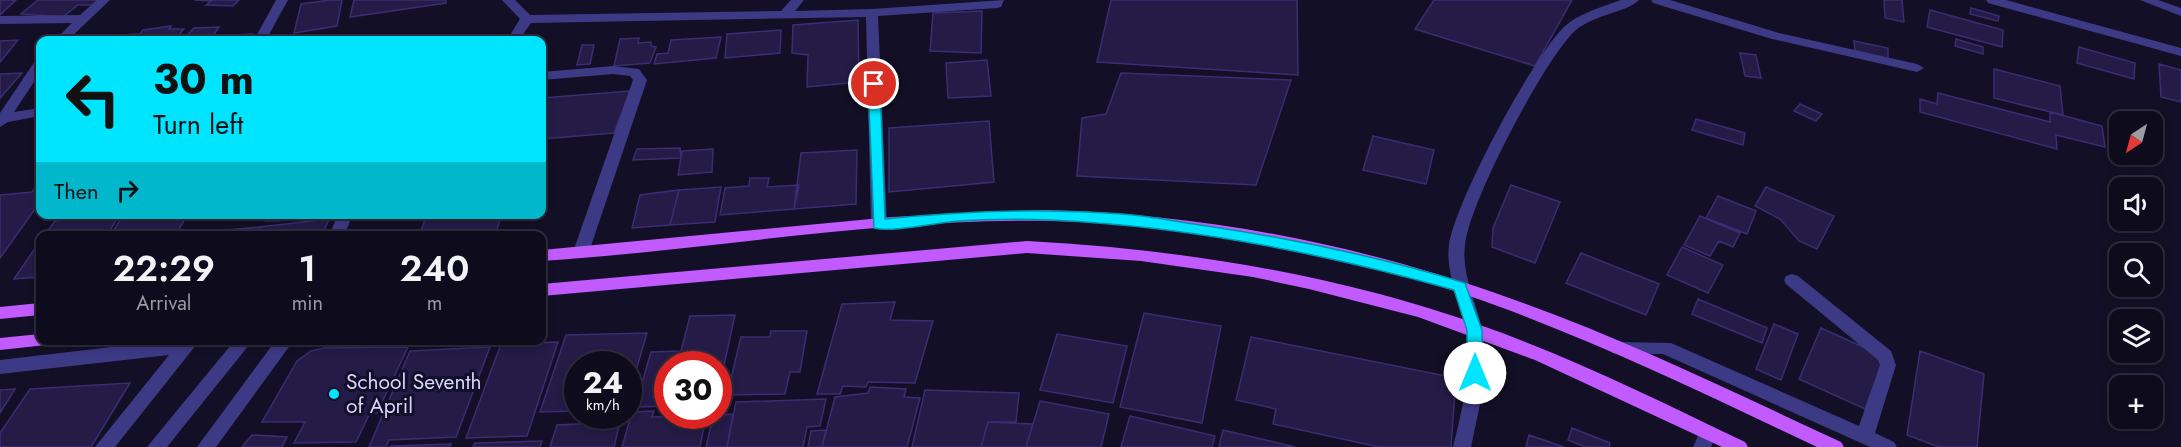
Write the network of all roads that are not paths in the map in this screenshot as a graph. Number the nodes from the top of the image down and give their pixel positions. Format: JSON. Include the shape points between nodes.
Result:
{"nodes":[{"id":1,"x":104,"y":0,"type":"edge"},
{"id":2,"x":282,"y":0,"type":"edge"},
{"id":3,"x":508,"y":0,"type":"edge"},
{"id":4,"x":798,"y":0,"type":"edge"},
{"id":5,"x":998,"y":0,"type":"edge"},
{"id":6,"x":1634,"y":0,"type":"edge"},
{"id":7,"x":1657,"y":0,"type":"edge"},
{"id":8,"x":1992,"y":0,"type":"edge"},
{"id":9,"x":2146,"y":0,"type":"edge"},
{"id":10,"x":2181,"y":12,"type":"edge"},
{"id":11,"x":786,"y":13,"type":"junction"},
{"id":12,"x":872,"y":13,"type":"junction"},
{"id":13,"x":83,"y":19,"type":"junction"},
{"id":14,"x":527,"y":19,"type":"junction"},
{"id":15,"x":0,"y":20,"type":"edge"},
{"id":16,"x":65,"y":36,"type":"edge"},
{"id":17,"x":262,"y":36,"type":"edge"},
{"id":18,"x":516,"y":36,"type":"edge"},
{"id":19,"x":2181,"y":52,"type":"edge"},
{"id":20,"x":1917,"y":68,"type":"dead end"},
{"id":21,"x":36,"y":70,"type":"edge"},
{"id":22,"x":546,"y":76,"type":"edge"},
{"id":23,"x":36,"y":113,"type":"edge"},
{"id":24,"x":1,"y":120,"type":"edge"},
{"id":25,"x":879,"y":224,"type":"junction"},
{"id":26,"x":582,"y":252,"type":"junction"},
{"id":27,"x":546,"y":256,"type":"edge"},
{"id":28,"x":1792,"y":280,"type":"dead end"},
{"id":29,"x":1460,"y":287,"type":"junction"},
{"id":30,"x":546,"y":290,"type":"edge"},
{"id":31,"x":36,"y":309,"type":"edge"},
{"id":32,"x":0,"y":313,"type":"edge"},
{"id":33,"x":1474,"y":330,"type":"junction"},
{"id":34,"x":36,"y":340,"type":"edge"},
{"id":35,"x":0,"y":344,"type":"edge"},
{"id":36,"x":178,"y":345,"type":"edge"},
{"id":37,"x":187,"y":345,"type":"edge"},
{"id":38,"x":241,"y":345,"type":"edge"},
{"id":39,"x":282,"y":345,"type":"edge"},
{"id":40,"x":1618,"y":348,"type":"junction"},
{"id":41,"x":0,"y":367,"type":"edge"},
{"id":42,"x":1865,"y":436,"type":"junction"},
{"id":43,"x":1705,"y":440,"type":"edge"},
{"id":44,"x":104,"y":447,"type":"edge"},
{"id":45,"x":156,"y":447,"type":"edge"},
{"id":46,"x":206,"y":447,"type":"edge"},
{"id":47,"x":1462,"y":447,"type":"edge"},
{"id":48,"x":1739,"y":447,"type":"edge"},
{"id":49,"x":1835,"y":447,"type":"edge"},
{"id":50,"x":1888,"y":447,"type":"edge"}],
"edges":[{"from":1,"to":13,"type":"street"},
{"from":2,"to":17,"type":"street"},
{"from":3,"to":14,"type":"street"},
{"from":4,"to":11,"type":"street"},
{"from":5,"to":12,"type":"street","via":[[997,4]]},
{"from":6,"to":29,"type":"street","via":[[1568,30],[1546,60],[1461,224],[1457,244]]},
{"from":7,"to":20,"type":"street","via":[[1776,36]]},
{"from":8,"to":19,"type":"street"},
{"from":9,"to":10,"type":"street"},
{"from":11,"to":12,"type":"street"},
{"from":11,"to":14,"type":"street"},
{"from":12,"to":25,"type":"street"},
{"from":13,"to":15,"type":"street"},
{"from":13,"to":16,"type":"street"},
{"from":14,"to":18,"type":"street"},
{"from":21,"to":24,"type":"street"},
{"from":22,"to":26,"type":"street","via":[[613,70],[634,72],[640,80]]},
{"from":23,"to":24,"type":"street"},
{"from":25,"to":26,"type":"main road"},
{"from":25,"to":29,"type":"main road","via":[[960,216],[1124,219],[1290,244],[1374,262]]},
{"from":26,"to":27,"type":"main road"},
{"from":28,"to":42,"type":"street","via":[[1885,356],[1888,366]]},
{"from":29,"to":33,"type":"street"},
{"from":29,"to":40,"type":"main road"},
{"from":30,"to":33,"type":"main road","via":[[956,251],[1027,247],[1102,249],[1322,286]]},
{"from":31,"to":32,"type":"main road"},
{"from":33,"to":43,"type":"main road","via":[[1548,360]]},
{"from":33,"to":47,"type":"street","via":[[1475,386]]},
{"from":34,"to":35,"type":"main road"},
{"from":36,"to":41,"type":"street"},
{"from":37,"to":44,"type":"street"},
{"from":38,"to":45,"type":"street"},
{"from":39,"to":46,"type":"street"},
{"from":40,"to":42,"type":"street","via":[[1665,348]]},
{"from":40,"to":49,"type":"main road"},
{"from":42,"to":50,"type":"street"},
{"from":43,"to":48,"type":"main road"}]}
